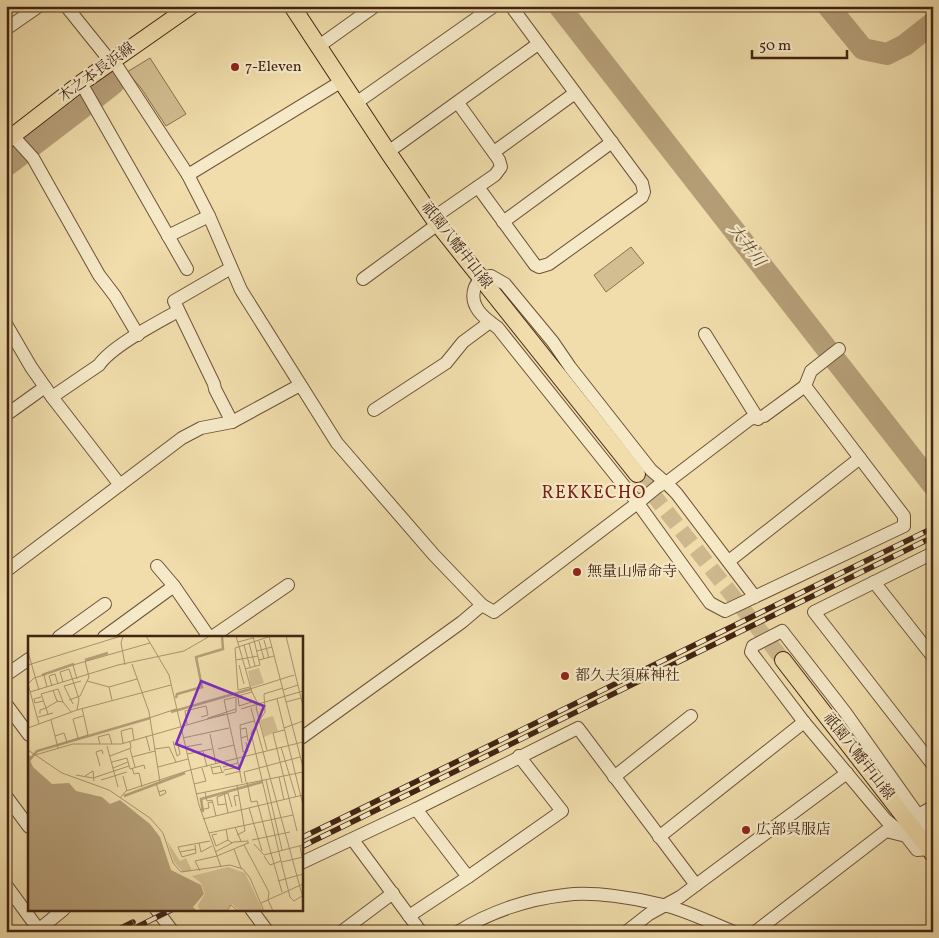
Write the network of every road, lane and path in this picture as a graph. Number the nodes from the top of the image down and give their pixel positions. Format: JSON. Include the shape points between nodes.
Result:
{"nodes":[{"id":1,"x":39,"y":6,"type":"edge"},
{"id":2,"x":66,"y":6,"type":"edge"},
{"id":3,"x":191,"y":6,"type":"edge"},
{"id":4,"x":292,"y":6,"type":"edge"},
{"id":5,"x":375,"y":6,"type":"edge"},
{"id":6,"x":494,"y":6,"type":"edge"},
{"id":7,"x":511,"y":6,"type":"edge"},
{"id":8,"x":6,"y":29,"type":"edge"},
{"id":9,"x":538,"y":44,"type":"junction"},
{"id":10,"x":319,"y":46,"type":"junction"},
{"id":11,"x":112,"y":61,"type":"junction"},
{"id":12,"x":342,"y":81,"type":"junction"},
{"id":13,"x":81,"y":84,"type":"junction"},
{"id":14,"x":575,"y":93,"type":"junction"},
{"id":15,"x":356,"y":103,"type":"junction"},
{"id":16,"x":458,"y":103,"type":"junction"},
{"id":17,"x":10,"y":139,"type":"edge"},
{"id":18,"x":612,"y":142,"type":"junction"},
{"id":19,"x":388,"y":152,"type":"junction"},
{"id":20,"x":494,"y":152,"type":"junction"},
{"id":21,"x":188,"y":175,"type":"junction"},
{"id":22,"x":478,"y":188,"type":"junction"},
{"id":23,"x":208,"y":216,"type":"junction"},
{"id":24,"x":436,"y":221,"type":"junction"},
{"id":25,"x":503,"y":222,"type":"junction"},
{"id":26,"x":168,"y":236,"type":"junction"},
{"id":27,"x":187,"y":268,"type":"dead end"},
{"id":28,"x":231,"y":268,"type":"junction"},
{"id":29,"x":363,"y":279,"type":"dead end"},
{"id":30,"x":481,"y":279,"type":"junction"},
{"id":31,"x":178,"y":311,"type":"junction"},
{"id":32,"x":490,"y":322,"type":"junction"},
{"id":33,"x":6,"y":324,"type":"edge"},
{"id":34,"x":705,"y":334,"type":"dead end"},
{"id":35,"x":138,"y":335,"type":"junction"},
{"id":36,"x":834,"y":353,"type":"dead end"},
{"id":37,"x":300,"y":385,"type":"junction"},
{"id":38,"x":805,"y":386,"type":"junction"},
{"id":39,"x":48,"y":392,"type":"junction"},
{"id":40,"x":374,"y":410,"type":"dead end"},
{"id":41,"x":6,"y":415,"type":"edge"},
{"id":42,"x":758,"y":419,"type":"junction"},
{"id":43,"x":232,"y":422,"type":"junction"},
{"id":44,"x":860,"y":458,"type":"junction"},
{"id":45,"x":636,"y":474,"type":"tunnel mouth"},
{"id":46,"x":120,"y":485,"type":"junction"},
{"id":47,"x":661,"y":485,"type":"junction"},
{"id":48,"x":641,"y":499,"type":"junction"},
{"id":49,"x":933,"y":557,"type":"edge"},
{"id":50,"x":729,"y":561,"type":"junction"},
{"id":51,"x":158,"y":566,"type":"dead end"},
{"id":52,"x":6,"y":571,"type":"edge"},
{"id":53,"x":874,"y":582,"type":"junction"},
{"id":54,"x":288,"y":584,"type":"dead end"},
{"id":55,"x":174,"y":586,"type":"junction"},
{"id":56,"x":755,"y":597,"type":"junction"},
{"id":57,"x":105,"y":604,"type":"dead end"},
{"id":58,"x":482,"y":604,"type":"junction"},
{"id":59,"x":60,"y":636,"type":"edge"},
{"id":60,"x":105,"y":636,"type":"edge"},
{"id":61,"x":210,"y":636,"type":"edge"},
{"id":62,"x":212,"y":636,"type":"edge"},
{"id":63,"x":933,"y":657,"type":"edge"},
{"id":64,"x":28,"y":659,"type":"edge"},
{"id":65,"x":783,"y":660,"type":"tunnel mouth"},
{"id":66,"x":6,"y":675,"type":"edge"},
{"id":67,"x":6,"y":704,"type":"edge"},
{"id":68,"x":691,"y":716,"type":"dead end"},
{"id":69,"x":804,"y":722,"type":"junction"},
{"id":70,"x":27,"y":728,"type":"edge"},
{"id":71,"x":302,"y":737,"type":"edge"},
{"id":72,"x":519,"y":756,"type":"junction"},
{"id":73,"x":933,"y":765,"type":"edge"},
{"id":74,"x":847,"y":773,"type":"junction"},
{"id":75,"x":614,"y":776,"type":"junction"},
{"id":76,"x":6,"y":796,"type":"edge"},
{"id":77,"x":933,"y":807,"type":"edge"},
{"id":78,"x":416,"y":809,"type":"junction"},
{"id":79,"x":918,"y":815,"type":"junction"},
{"id":80,"x":28,"y":826,"type":"edge"},
{"id":81,"x":906,"y":836,"type":"junction"},
{"id":82,"x":659,"y":837,"type":"junction"},
{"id":83,"x":354,"y":840,"type":"junction"},
{"id":84,"x":931,"y":851,"type":"edge"},
{"id":85,"x":302,"y":863,"type":"edge"},
{"id":86,"x":468,"y":877,"type":"junction"},
{"id":87,"x":6,"y":885,"type":"edge"},
{"id":88,"x":696,"y":885,"type":"junction"},
{"id":89,"x":393,"y":893,"type":"junction"},
{"id":90,"x":664,"y":905,"type":"junction"},
{"id":91,"x":63,"y":910,"type":"edge"},
{"id":92,"x":157,"y":910,"type":"edge"},
{"id":93,"x":252,"y":910,"type":"edge"},
{"id":94,"x":409,"y":916,"type":"junction"},
{"id":95,"x":37,"y":931,"type":"edge"},
{"id":96,"x":173,"y":932,"type":"edge"},
{"id":97,"x":268,"y":932,"type":"edge"},
{"id":98,"x":341,"y":932,"type":"edge"},
{"id":99,"x":421,"y":932,"type":"edge"},
{"id":100,"x":458,"y":932,"type":"edge"},
{"id":101,"x":626,"y":932,"type":"edge"},
{"id":102,"x":734,"y":932,"type":"edge"},
{"id":103,"x":755,"y":932,"type":"edge"}],
"edges":[{"from":1,"to":8,"type":"street"},
{"from":2,"to":11,"type":"street"},
{"from":3,"to":11,"type":"main road","name":"木之本長浜線"},
{"from":4,"to":10,"type":"main road","name":"祇園八幡中山線"},
{"from":5,"to":10,"type":"street"},
{"from":6,"to":15,"type":"street"},
{"from":7,"to":9,"type":"street"},
{"from":9,"to":14,"type":"street"},
{"from":9,"to":16,"type":"street"},
{"from":10,"to":12,"type":"main road","name":"祇園八幡中山線"},
{"from":11,"to":13,"type":"main road","name":"木之本長浜線"},
{"from":11,"to":21,"type":"street"},
{"from":12,"to":15,"type":"main road","name":"祇園八幡中山線"},
{"from":12,"to":21,"type":"street"},
{"from":13,"to":17,"type":"main road","name":"木之本長浜線"},
{"from":13,"to":26,"type":"street"},
{"from":14,"to":18,"type":"street"},
{"from":14,"to":20,"type":"street"},
{"from":15,"to":19,"type":"main road","name":"祇園八幡中山線"},
{"from":16,"to":19,"type":"street"},
{"from":16,"to":20,"type":"street"},
{"from":17,"to":35,"type":"street","via":[[32,158]]},
{"from":18,"to":25,"type":"street"},
{"from":18,"to":25,"type":"street","via":[[642,183],[642,197],[542,267],[535,265]]},
{"from":19,"to":24,"type":"main road","name":"祇園八幡中山線"},
{"from":20,"to":22,"type":"street","via":[[500,170]]},
{"from":21,"to":23,"type":"street"},
{"from":22,"to":24,"type":"street"},
{"from":22,"to":25,"type":"street"},
{"from":23,"to":26,"type":"street"},
{"from":23,"to":28,"type":"street"},
{"from":24,"to":29,"type":"street"},
{"from":24,"to":30,"type":"main road","name":"祇園八幡中山線"},
{"from":26,"to":27,"type":"street"},
{"from":28,"to":31,"type":"street","via":[[174,301]]},
{"from":28,"to":37,"type":"street","via":[[241,290]]},
{"from":30,"to":32,"type":"street","via":[[474,290],[474,304]]},
{"from":30,"to":45,"type":"main road","name":"祇園八幡中山線"},
{"from":30,"to":47,"type":"street","via":[[491,276],[505,284]]},
{"from":31,"to":35,"type":"street"},
{"from":31,"to":43,"type":"street"},
{"from":32,"to":40,"type":"street","via":[[463,342],[446,363]]},
{"from":32,"to":48,"type":"street"},
{"from":33,"to":39,"type":"street"},
{"from":34,"to":42,"type":"street"},
{"from":35,"to":39,"type":"street","via":[[104,357],[100,365]]},
{"from":36,"to":38,"type":"street","via":[[811,371]]},
{"from":37,"to":43,"type":"street"},
{"from":37,"to":58,"type":"street","via":[[337,443],[434,555]]},
{"from":38,"to":42,"type":"street"},
{"from":38,"to":44,"type":"street"},
{"from":39,"to":41,"type":"street"},
{"from":39,"to":46,"type":"street"},
{"from":42,"to":47,"type":"street","via":[[750,419]]},
{"from":43,"to":46,"type":"street","via":[[201,428],[182,438]]},
{"from":44,"to":50,"type":"street"},
{"from":44,"to":56,"type":"street","via":[[904,516],[904,526]]},
{"from":46,"to":52,"type":"street"},
{"from":47,"to":48,"type":"street","bridge":true},
{"from":47,"to":50,"type":"street","via":[[677,494]]},
{"from":48,"to":56,"type":"street","via":[[710,603],[725,611]]},
{"from":48,"to":58,"type":"street","via":[[494,612]]},
{"from":49,"to":53,"type":"street","via":[[931,554]]},
{"from":50,"to":56,"type":"street"},
{"from":51,"to":55,"type":"street"},
{"from":53,"to":63,"type":"street"},
{"from":53,"to":73,"type":"street","via":[[814,612]]},
{"from":54,"to":62,"type":"street"},
{"from":55,"to":60,"type":"street"},
{"from":55,"to":61,"type":"street"},
{"from":57,"to":59,"type":"street"},
{"from":58,"to":71,"type":"street","via":[[462,622]]},
{"from":64,"to":66,"type":"street"},
{"from":65,"to":84,"type":"main road","name":"祇園八幡中山線"},
{"from":67,"to":70,"type":"street"},
{"from":68,"to":75,"type":"street"},
{"from":69,"to":74,"type":"street"},
{"from":69,"to":79,"type":"street","via":[[751,652],[753,646],[782,631],[846,712]]},
{"from":69,"to":82,"type":"street"},
{"from":72,"to":75,"type":"street","via":[[578,728]]},
{"from":72,"to":78,"type":"street"},
{"from":72,"to":86,"type":"street","via":[[562,812]]},
{"from":74,"to":81,"type":"street","via":[[886,820]]},
{"from":74,"to":88,"type":"street"},
{"from":75,"to":82,"type":"street"},
{"from":76,"to":80,"type":"street"},
{"from":77,"to":79,"type":"street"},
{"from":78,"to":83,"type":"street"},
{"from":78,"to":86,"type":"street"},
{"from":79,"to":84,"type":"street","via":[[931,837]]},
{"from":81,"to":84,"type":"street","via":[[917,850]]},
{"from":81,"to":103,"type":"street","via":[[886,831]]},
{"from":82,"to":88,"type":"street"},
{"from":83,"to":85,"type":"street"},
{"from":83,"to":89,"type":"street"},
{"from":86,"to":94,"type":"street"},
{"from":87,"to":95,"type":"street"},
{"from":88,"to":90,"type":"street"},
{"from":89,"to":94,"type":"street"},
{"from":89,"to":98,"type":"street"},
{"from":90,"to":100,"type":"street","via":[[601,895],[566,894],[522,904],[476,920]]},
{"from":90,"to":101,"type":"street"},
{"from":90,"to":102,"type":"street"},
{"from":91,"to":95,"type":"street"},
{"from":92,"to":96,"type":"street"},
{"from":93,"to":97,"type":"street"},
{"from":94,"to":99,"type":"street"}]}
